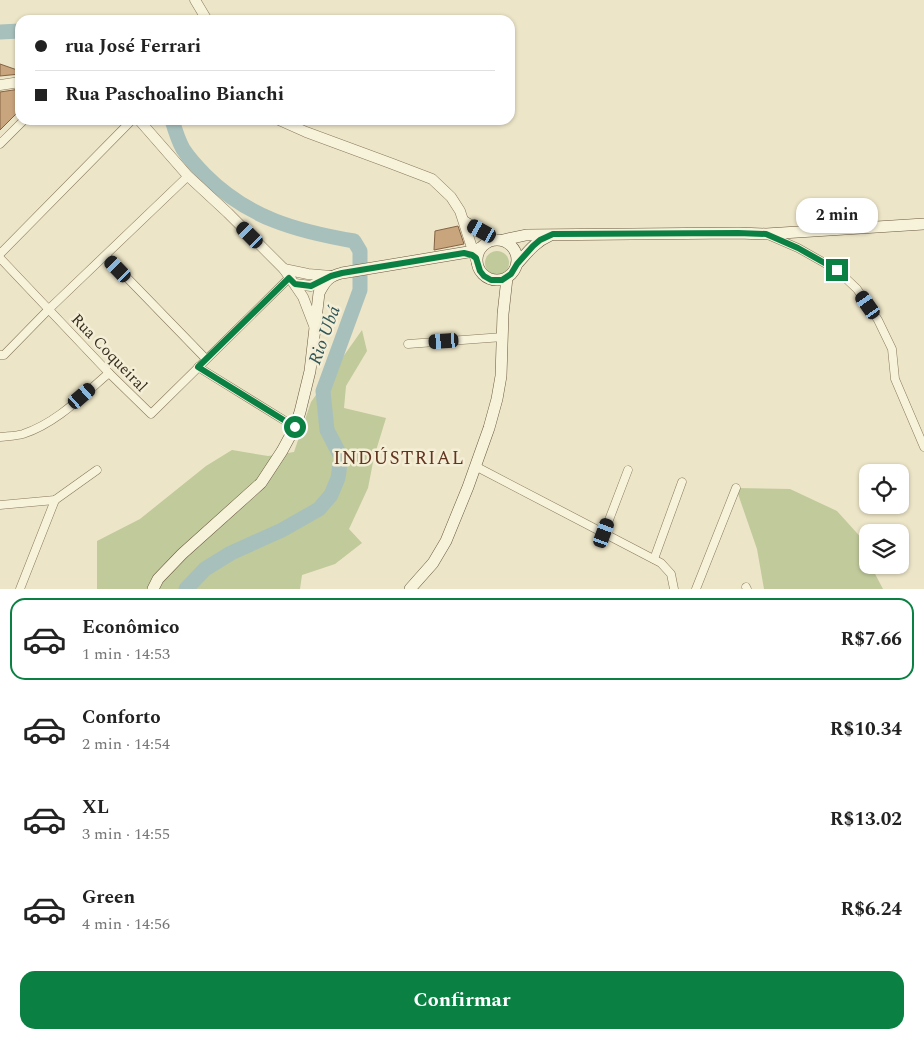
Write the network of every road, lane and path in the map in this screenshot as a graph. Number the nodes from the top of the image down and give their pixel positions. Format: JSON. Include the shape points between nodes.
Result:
{"nodes":[{"id":1,"x":195,"y":0,"type":"edge"},
{"id":2,"x":204,"y":15,"type":"edge"},
{"id":3,"x":15,"y":83,"type":"edge"},
{"id":4,"x":0,"y":85,"type":"edge"},
{"id":5,"x":19,"y":125,"type":"edge"},
{"id":6,"x":127,"y":125,"type":"edge"},
{"id":7,"x":143,"y":125,"type":"edge"},
{"id":8,"x":290,"y":125,"type":"edge"},
{"id":9,"x":0,"y":144,"type":"edge"},
{"id":10,"x":188,"y":176,"type":"junction"},
{"id":11,"x":464,"y":221,"type":"junction"},
{"id":12,"x":923,"y":225,"type":"edge"},
{"id":13,"x":553,"y":234,"type":"junction"},
{"id":14,"x":766,"y":234,"type":"junction"},
{"id":15,"x":500,"y":240,"type":"junction"},
{"id":16,"x":473,"y":252,"type":"junction"},
{"id":17,"x":0,"y":256,"type":"edge"},
{"id":18,"x":106,"y":256,"type":"junction"},
{"id":19,"x":517,"y":264,"type":"junction"},
{"id":20,"x":336,"y":274,"type":"junction"},
{"id":21,"x":290,"y":277,"type":"junction"},
{"id":22,"x":507,"y":278,"type":"junction"},
{"id":23,"x":49,"y":309,"type":"junction"},
{"id":24,"x":315,"y":329,"type":"junction"},
{"id":25,"x":502,"y":336,"type":"junction"},
{"id":26,"x":408,"y":344,"type":"dead end"},
{"id":27,"x":0,"y":355,"type":"edge"},
{"id":28,"x":206,"y":359,"type":"junction"},
{"id":29,"x":198,"y":367,"type":"junction"},
{"id":30,"x":109,"y":373,"type":"junction"},
{"id":31,"x":295,"y":427,"type":"junction"},
{"id":32,"x":0,"y":437,"type":"edge"},
{"id":33,"x":924,"y":447,"type":"edge"},
{"id":34,"x":475,"y":466,"type":"junction"},
{"id":35,"x":97,"y":470,"type":"dead end"},
{"id":36,"x":628,"y":470,"type":"dead end"},
{"id":37,"x":682,"y":482,"type":"dead end"},
{"id":38,"x":736,"y":488,"type":"dead end"},
{"id":39,"x":55,"y":500,"type":"junction"},
{"id":40,"x":0,"y":506,"type":"edge"},
{"id":41,"x":604,"y":533,"type":"junction"},
{"id":42,"x":654,"y":559,"type":"junction"},
{"id":43,"x":20,"y":589,"type":"edge"},
{"id":44,"x":153,"y":589,"type":"edge"},
{"id":45,"x":410,"y":589,"type":"edge"},
{"id":46,"x":674,"y":589,"type":"edge"},
{"id":47,"x":696,"y":589,"type":"edge"}],
"edges":[{"from":1,"to":2,"type":"street"},
{"from":3,"to":4,"type":"street"},
{"from":5,"to":9,"type":"street"},
{"from":6,"to":17,"type":"street"},
{"from":7,"to":10,"type":"street"},
{"from":8,"to":11,"type":"street","via":[[432,179],[451,197]]},
{"from":10,"to":18,"type":"street"},
{"from":10,"to":21,"type":"street"},
{"from":11,"to":15,"type":"street"},
{"from":11,"to":16,"type":"street"},
{"from":12,"to":14,"type":"main road"},
{"from":13,"to":14,"type":"main road"},
{"from":13,"to":15,"type":"main road"},
{"from":13,"to":19,"type":"main road","via":[[540,240]]},
{"from":14,"to":33,"type":"street","via":[[837,270],[857,290],[878,320],[892,349],[895,379]]},
{"from":15,"to":16,"type":"main road","via":[[487,243]]},
{"from":15,"to":19,"type":"main road","via":[[515,251]]},
{"from":16,"to":20,"type":"main road"},
{"from":16,"to":22,"type":"main road","via":[[484,276],[496,280]]},
{"from":17,"to":23,"type":"street","name":"Rua Coqueiral"},
{"from":18,"to":23,"type":"street"},
{"from":18,"to":28,"type":"street"},
{"from":19,"to":22,"type":"main road"},
{"from":20,"to":21,"type":"street"},
{"from":20,"to":21,"type":"street","via":[[311,286]]},
{"from":20,"to":24,"type":"main road","via":[[319,293]]},
{"from":21,"to":24,"type":"street","via":[[303,297]]},
{"from":21,"to":28,"type":"street"},
{"from":22,"to":25,"type":"main road"},
{"from":23,"to":27,"type":"street","via":[[4,355]]},
{"from":23,"to":30,"type":"street","name":"Rua Coqueiral"},
{"from":24,"to":31,"type":"main road","via":[[310,371]]},
{"from":25,"to":26,"type":"street"},
{"from":25,"to":34,"type":"main road","via":[[497,399]]},
{"from":28,"to":29,"type":"street"},
{"from":29,"to":30,"type":"street","name":"Rua Coqueiral","via":[[151,414]]},
{"from":29,"to":31,"type":"street"},
{"from":30,"to":32,"type":"street","via":[[69,408],[40,427]]},
{"from":31,"to":44,"type":"main road","via":[[260,483],[182,554]]},
{"from":34,"to":41,"type":"street"},
{"from":34,"to":45,"type":"main road","via":[[446,542]]},
{"from":35,"to":39,"type":"street"},
{"from":36,"to":41,"type":"street"},
{"from":37,"to":42,"type":"street"},
{"from":38,"to":47,"type":"street"},
{"from":39,"to":40,"type":"street"},
{"from":39,"to":43,"type":"street"},
{"from":41,"to":42,"type":"street"},
{"from":42,"to":46,"type":"street","via":[[671,574]]}]}
